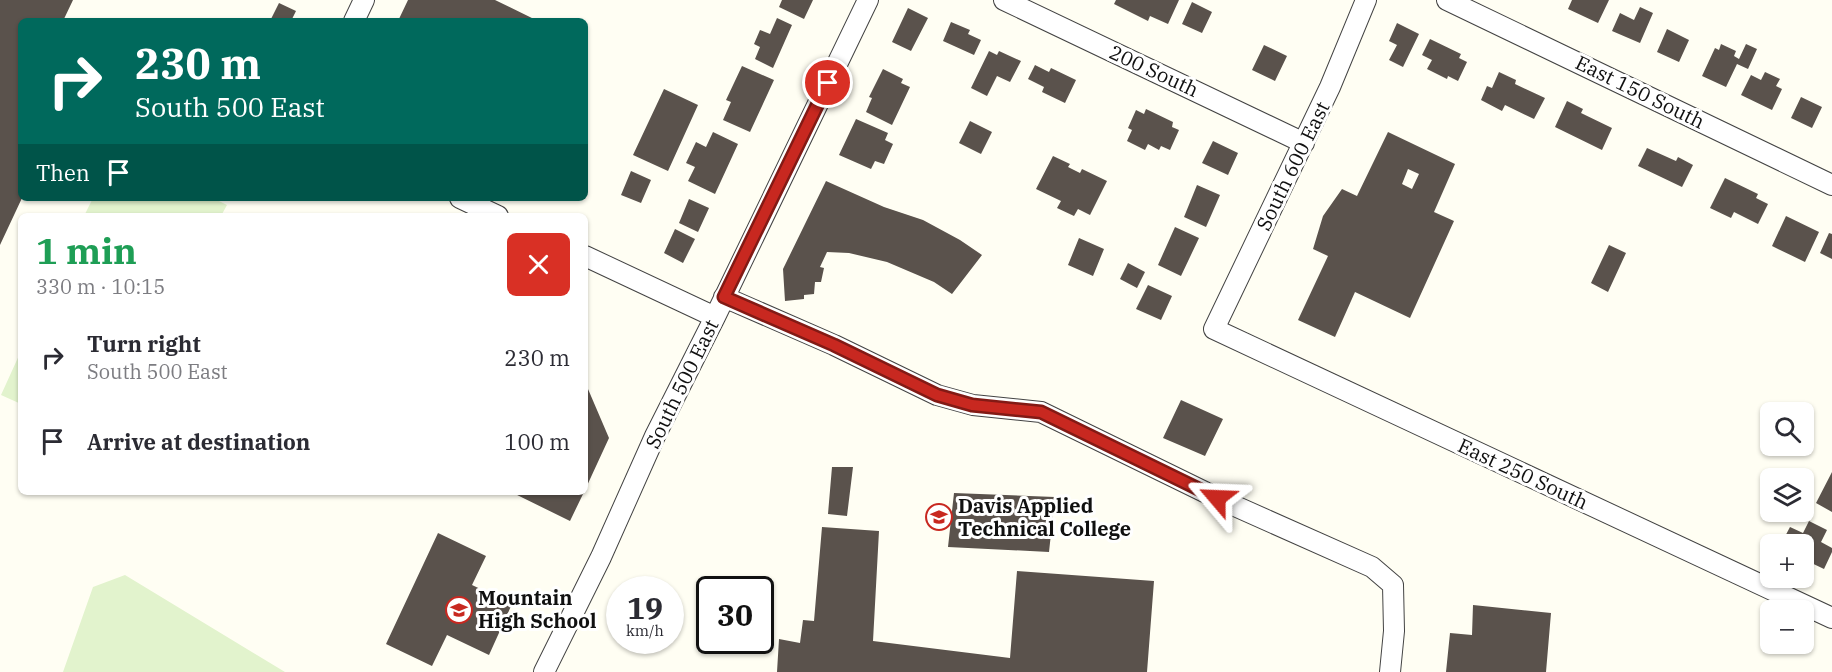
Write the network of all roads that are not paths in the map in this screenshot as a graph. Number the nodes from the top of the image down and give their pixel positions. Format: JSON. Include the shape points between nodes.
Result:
{"nodes":[{"id":1,"x":364,"y":0,"type":"edge"},
{"id":2,"x":868,"y":0,"type":"edge"},
{"id":3,"x":1004,"y":0,"type":"edge"},
{"id":4,"x":1366,"y":0,"type":"edge"},
{"id":5,"x":1447,"y":0,"type":"edge"},
{"id":6,"x":355,"y":18,"type":"edge"},
{"id":7,"x":1304,"y":143,"type":"junction"},
{"id":8,"x":1832,"y":185,"type":"edge"},
{"id":9,"x":466,"y":201,"type":"edge"},
{"id":10,"x":492,"y":213,"type":"edge"},
{"id":11,"x":588,"y":257,"type":"edge"},
{"id":12,"x":724,"y":297,"type":"junction"},
{"id":13,"x":715,"y":317,"type":"junction"},
{"id":14,"x":1214,"y":329,"type":"joint"},
{"id":15,"x":1832,"y":618,"type":"edge"},
{"id":16,"x":544,"y":672,"type":"edge"},
{"id":17,"x":1390,"y":672,"type":"edge"}],
"edges":[{"from":1,"to":6,"type":"street"},
{"from":2,"to":12,"type":"street","name":"South 500 East"},
{"from":3,"to":7,"type":"street","name":"200 South"},
{"from":4,"to":7,"type":"street","name":"South 600 East"},
{"from":5,"to":8,"type":"street","name":"East 150 South"},
{"from":7,"to":14,"type":"street","name":"South 600 East"},
{"from":9,"to":10,"type":"street"},
{"from":11,"to":13,"type":"street"},
{"from":12,"to":13,"type":"street","name":"South 500 East"},
{"from":12,"to":17,"type":"street","via":[[937,395],[972,405],[1041,412],[1217,498],[1372,567],[1392,585],[1394,631]]},
{"from":13,"to":16,"type":"street","name":"South 500 East"},
{"from":14,"to":15,"type":"street","name":"East 250 South"}]}
